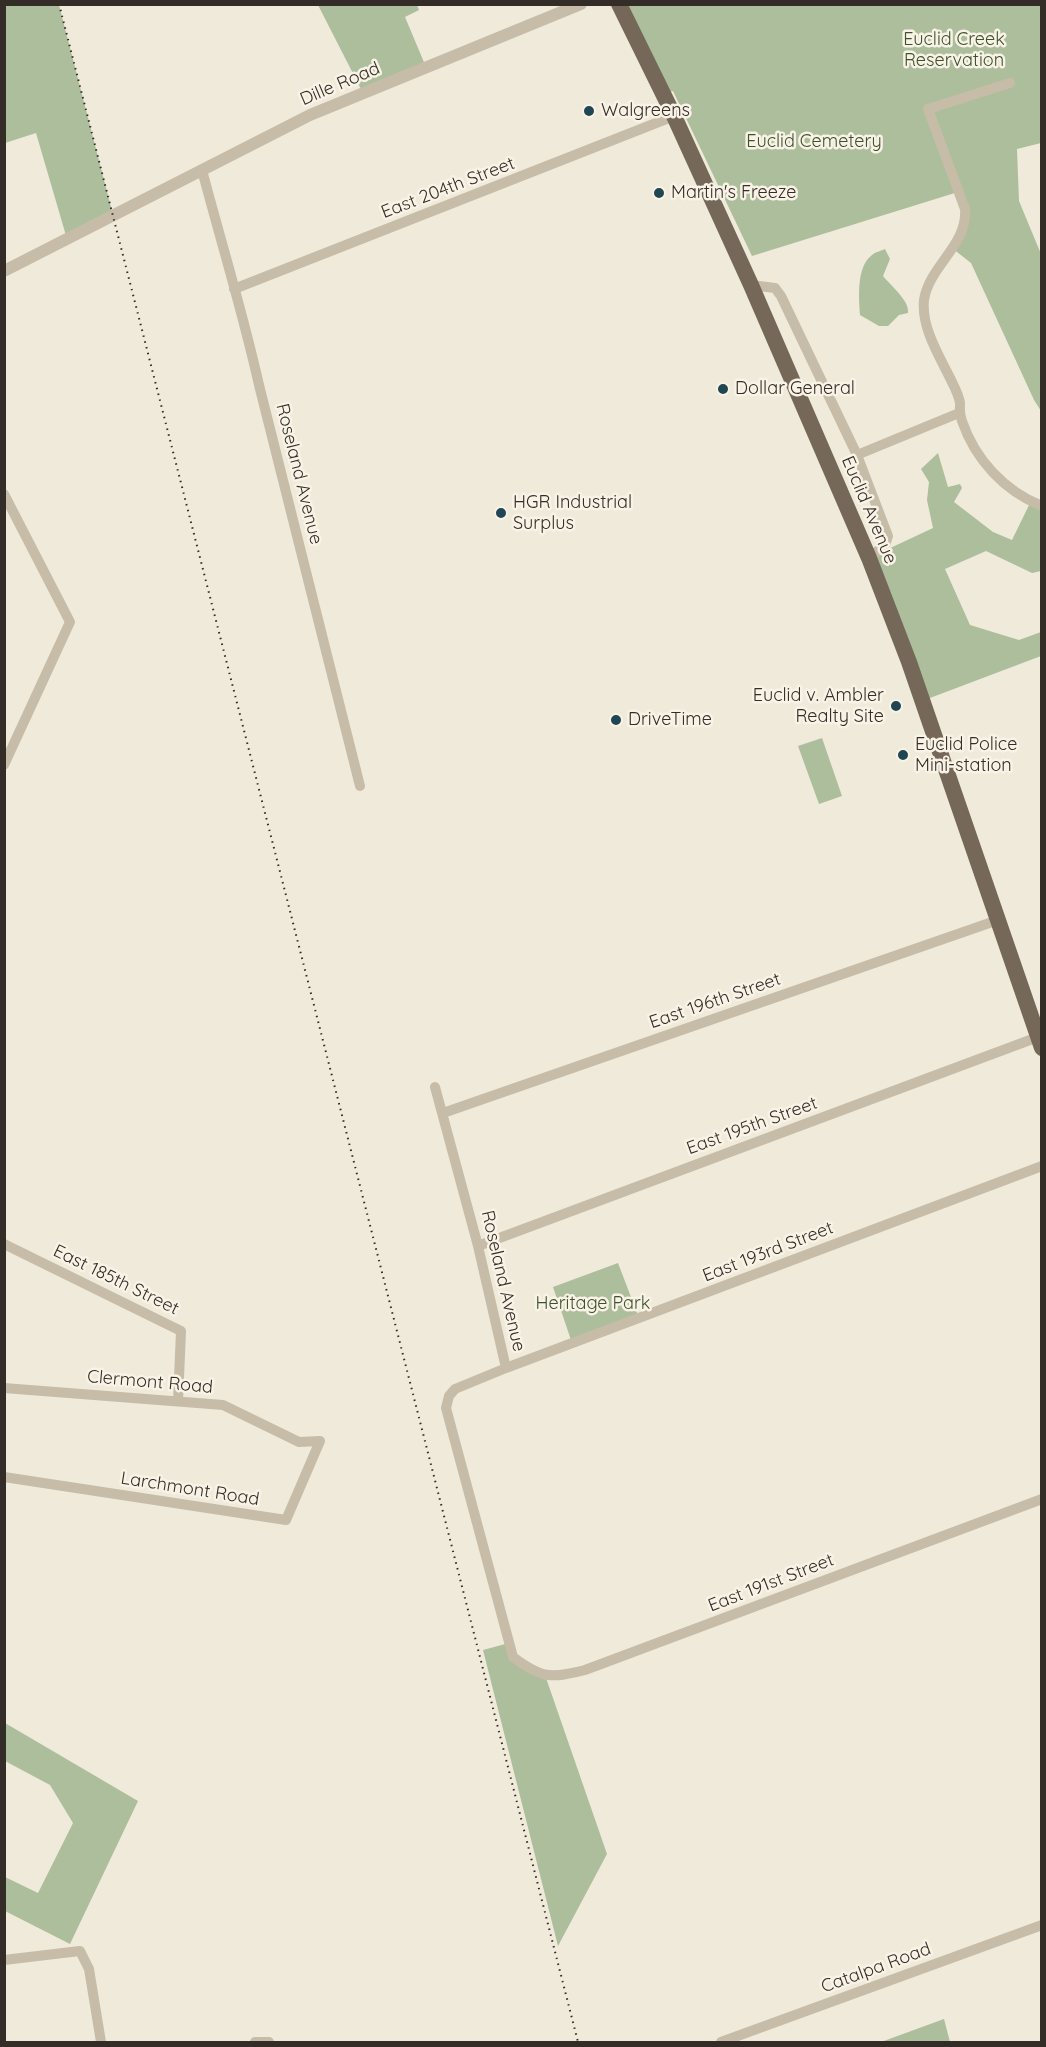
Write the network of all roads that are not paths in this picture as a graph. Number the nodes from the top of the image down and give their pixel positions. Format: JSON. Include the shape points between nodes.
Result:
{"nodes":[{"id":1,"x":581,"y":4,"type":"edge"},
{"id":2,"x":619,"y":4,"type":"edge"},
{"id":3,"x":1010,"y":83,"type":"dead end"},
{"id":4,"x":674,"y":116,"type":"junction"},
{"id":5,"x":202,"y":170,"type":"junction"},
{"id":6,"x":4,"y":271,"type":"edge"},
{"id":7,"x":751,"y":285,"type":"junction"},
{"id":8,"x":234,"y":289,"type":"junction"},
{"id":9,"x":959,"y":413,"type":"junction"},
{"id":10,"x":857,"y":455,"type":"junction"},
{"id":11,"x":4,"y":494,"type":"edge"},
{"id":12,"x":1041,"y":506,"type":"edge"},
{"id":13,"x":869,"y":558,"type":"junction"},
{"id":14,"x":5,"y":764,"type":"edge"},
{"id":15,"x":360,"y":786,"type":"dead end"},
{"id":16,"x":998,"y":921,"type":"junction"},
{"id":17,"x":1040,"y":1043,"type":"edge"},
{"id":18,"x":435,"y":1087,"type":"dead end"},
{"id":19,"x":442,"y":1113,"type":"junction"},
{"id":20,"x":1041,"y":1166,"type":"edge"},
{"id":21,"x":4,"y":1244,"type":"edge"},
{"id":22,"x":478,"y":1246,"type":"junction"},
{"id":23,"x":506,"y":1368,"type":"junction"},
{"id":24,"x":4,"y":1388,"type":"edge"},
{"id":25,"x":178,"y":1401,"type":"junction"},
{"id":26,"x":320,"y":1441,"type":"joint"},
{"id":27,"x":4,"y":1477,"type":"edge"},
{"id":28,"x":1041,"y":1499,"type":"edge"},
{"id":29,"x":513,"y":1657,"type":"joint"},
{"id":30,"x":1041,"y":1925,"type":"edge"},
{"id":31,"x":4,"y":1960,"type":"edge"},
{"id":32,"x":269,"y":2042,"type":"edge"},
{"id":33,"x":101,"y":2043,"type":"edge"},
{"id":34,"x":255,"y":2043,"type":"edge"},
{"id":35,"x":721,"y":2043,"type":"edge"}],
"edges":[{"from":1,"to":5,"type":"street","name":"Dille Road","via":[[310,115]]},
{"from":2,"to":4,"type":"main road","name":"Euclid Avenue"},
{"from":3,"to":9,"type":"street","via":[[928,109],[965,209],[960,235],[927,289],[924,307],[927,328],[958,396]]},
{"from":4,"to":7,"type":"main road","name":"Euclid Avenue"},
{"from":4,"to":8,"type":"street","name":"East 204th Street"},
{"from":5,"to":6,"type":"street","name":"Dille Road"},
{"from":5,"to":8,"type":"street","name":"Roseland Avenue"},
{"from":7,"to":10,"type":"street","via":[[775,288],[781,296]]},
{"from":7,"to":13,"type":"main road","name":"Euclid Avenue"},
{"from":8,"to":15,"type":"street","name":"Roseland Avenue"},
{"from":9,"to":10,"type":"street"},
{"from":9,"to":12,"type":"street","via":[[989,469],[1016,493]]},
{"from":10,"to":13,"type":"street","via":[[888,537],[885,545]]},
{"from":11,"to":14,"type":"street","via":[[70,622]]},
{"from":13,"to":16,"type":"main road","name":"Euclid Avenue"},
{"from":16,"to":17,"type":"main road","name":"Euclid Avenue"},
{"from":16,"to":19,"type":"street","name":"East 196th Street"},
{"from":17,"to":22,"type":"street","name":"East 195th Street"},
{"from":18,"to":19,"type":"street","name":"Roseland Avenue"},
{"from":19,"to":22,"type":"street","name":"Roseland Avenue"},
{"from":20,"to":23,"type":"street","name":"East 193rd Street"},
{"from":21,"to":25,"type":"street","name":"East 185th Street","via":[[181,1331]]},
{"from":22,"to":23,"type":"street","name":"Roseland Avenue"},
{"from":23,"to":29,"type":"street","name":"Roseland Avenue","via":[[455,1389],[446,1408]]},
{"from":24,"to":25,"type":"street","name":"Clermont Road"},
{"from":25,"to":26,"type":"street","name":"Clermont Road","via":[[223,1405],[300,1442]]},
{"from":26,"to":27,"type":"street","name":"Larchmont Road","via":[[286,1520]]},
{"from":28,"to":29,"type":"street","name":"East 191st Street","via":[[585,1670],[552,1676],[534,1672]]},
{"from":30,"to":35,"type":"street","name":"Catalpa Road"},
{"from":31,"to":33,"type":"street","via":[[80,1951],[89,1969]]},
{"from":32,"to":34,"type":"street"}]}
